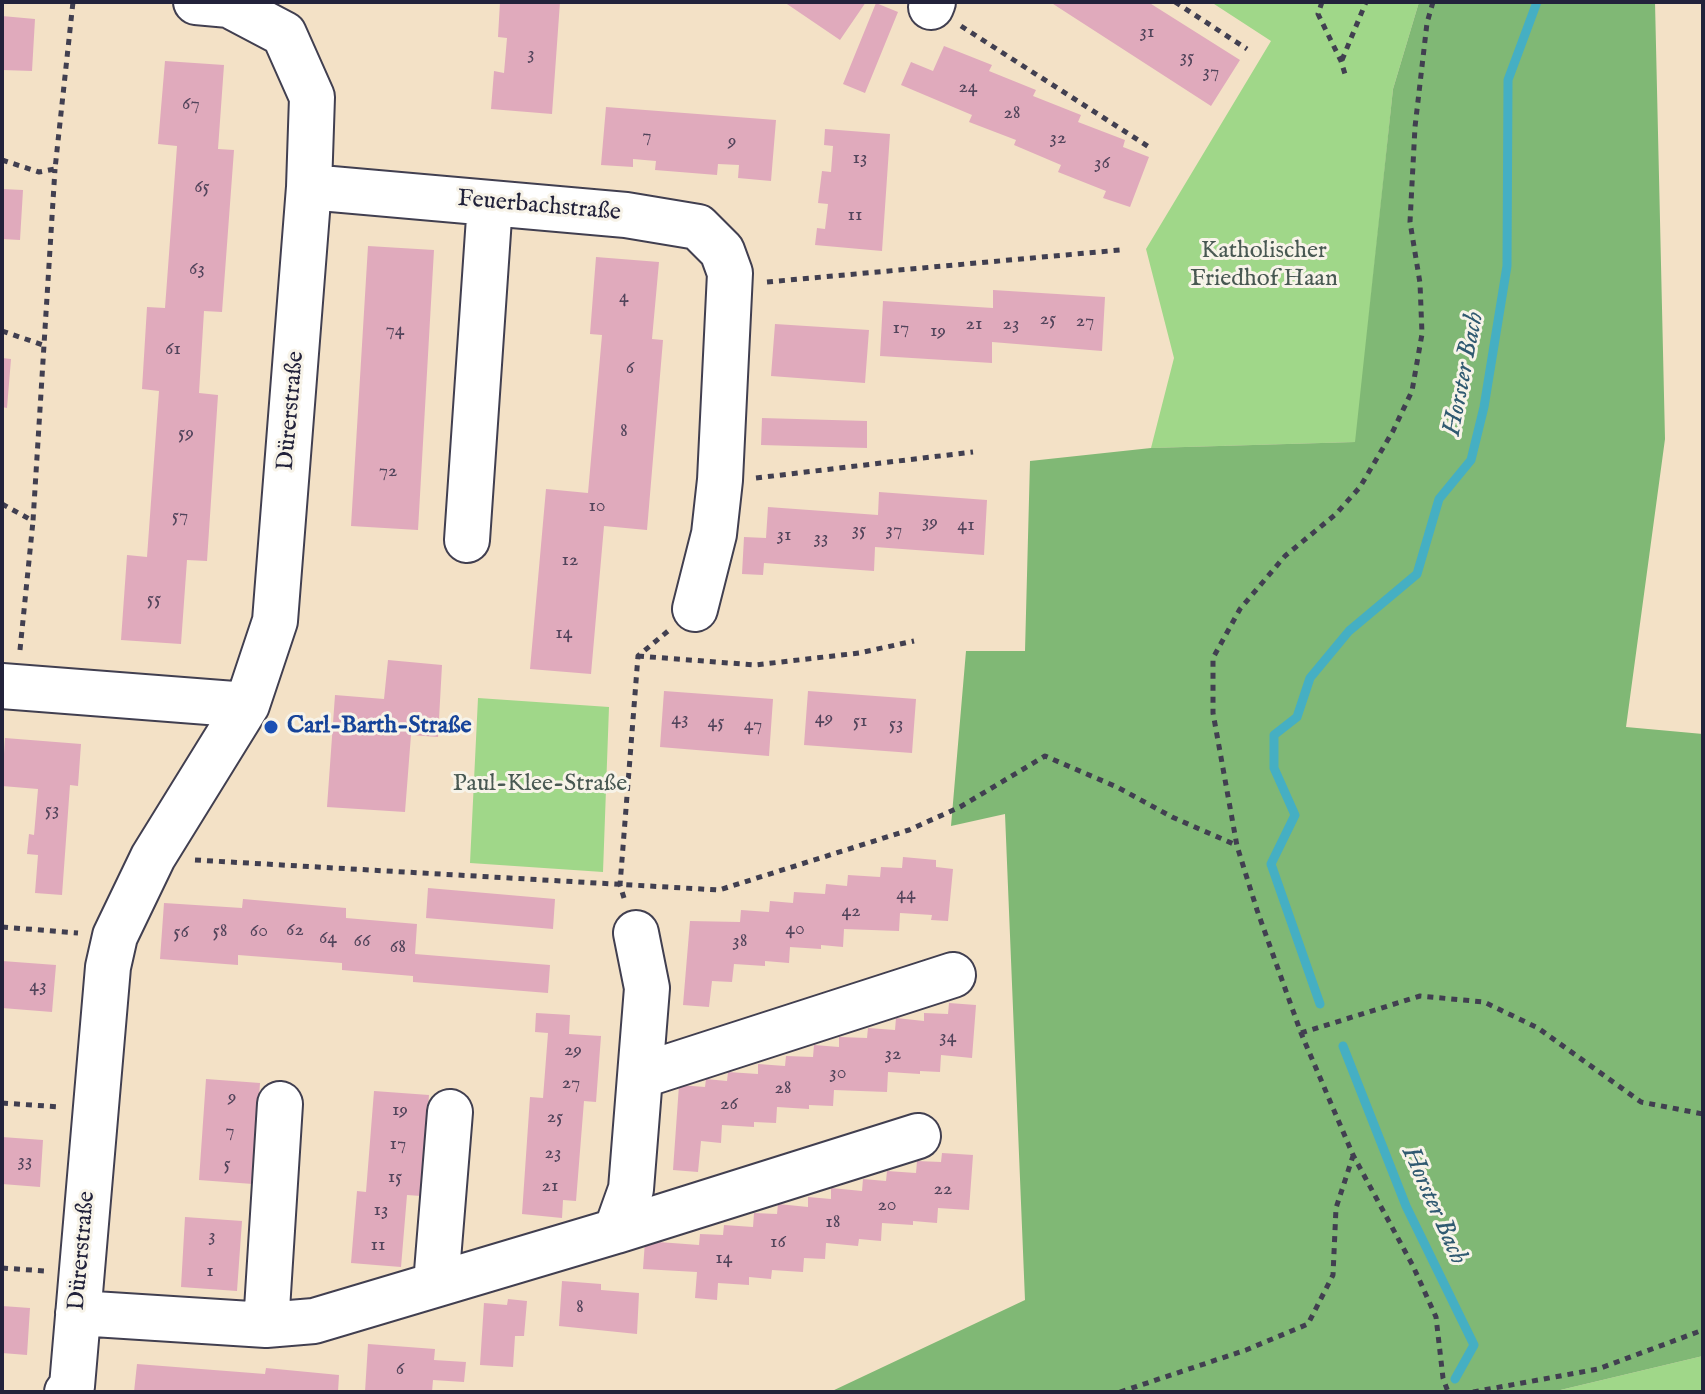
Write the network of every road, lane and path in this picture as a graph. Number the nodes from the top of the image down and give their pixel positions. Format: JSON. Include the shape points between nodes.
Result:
{"nodes":[{"id":1,"x":73,"y":2,"type":"edge"},
{"id":2,"x":196,"y":2,"type":"edge"},
{"id":3,"x":1175,"y":2,"type":"edge"},
{"id":4,"x":1322,"y":2,"type":"edge"},
{"id":5,"x":1366,"y":2,"type":"edge"},
{"id":6,"x":1433,"y":2,"type":"edge"},
{"id":7,"x":932,"y":4,"type":"edge"},
{"id":8,"x":1247,"y":49,"type":"dead end"},
{"id":9,"x":1341,"y":61,"type":"junction"},
{"id":10,"x":1345,"y":74,"type":"dead end"},
{"id":11,"x":1152,"y":149,"type":"dead end"},
{"id":12,"x":2,"y":160,"type":"edge"},
{"id":13,"x":55,"y":169,"type":"junction"},
{"id":14,"x":309,"y":187,"type":"junction"},
{"id":15,"x":490,"y":203,"type":"junction"},
{"id":16,"x":1120,"y":250,"type":"dead end"},
{"id":17,"x":730,"y":285,"type":"junction"},
{"id":18,"x":2,"y":331,"type":"edge"},
{"id":19,"x":43,"y":345,"type":"junction"},
{"id":20,"x":973,"y":452,"type":"dead end"},
{"id":21,"x":720,"y":480,"type":"junction"},
{"id":22,"x":2,"y":504,"type":"edge"},
{"id":23,"x":33,"y":521,"type":"junction"},
{"id":24,"x":467,"y":540,"type":"dead end"},
{"id":25,"x":695,"y":609,"type":"joint"},
{"id":26,"x":914,"y":641,"type":"dead end"},
{"id":27,"x":638,"y":656,"type":"junction"},
{"id":28,"x":9,"y":686,"type":"edge"},
{"id":29,"x":247,"y":705,"type":"junction"},
{"id":30,"x":1237,"y":846,"type":"junction"},
{"id":31,"x":153,"y":857,"type":"junction"},
{"id":32,"x":620,"y":885,"type":"junction"},
{"id":33,"x":2,"y":927,"type":"edge"},
{"id":34,"x":636,"y":933,"type":"joint"},
{"id":35,"x":115,"y":936,"type":"junction"},
{"id":36,"x":953,"y":975,"type":"dead end"},
{"id":37,"x":1301,"y":1033,"type":"junction"},
{"id":38,"x":640,"y":1076,"type":"junction"},
{"id":39,"x":2,"y":1103,"type":"edge"},
{"id":40,"x":280,"y":1104,"type":"dead end"},
{"id":41,"x":95,"y":1109,"type":"junction"},
{"id":42,"x":450,"y":1112,"type":"dead end"},
{"id":43,"x":1703,"y":1114,"type":"edge"},
{"id":44,"x":918,"y":1136,"type":"dead end"},
{"id":45,"x":1353,"y":1155,"type":"junction"},
{"id":46,"x":616,"y":1231,"type":"junction"},
{"id":47,"x":436,"y":1284,"type":"junction"},
{"id":48,"x":78,"y":1313,"type":"junction"},
{"id":49,"x":266,"y":1325,"type":"junction"},
{"id":50,"x":1703,"y":1330,"type":"edge"},
{"id":51,"x":67,"y":1392,"type":"edge"},
{"id":52,"x":1120,"y":1392,"type":"edge"},
{"id":53,"x":1448,"y":1392,"type":"edge"},
{"id":54,"x":1473,"y":1392,"type":"edge"}],
"edges":[{"from":1,"to":13,"type":"path"},
{"from":2,"to":14,"type":"street","name":"Dürerstraße","via":[[229,5],[284,34],[312,97]]},
{"from":3,"to":8,"type":"path"},
{"from":4,"to":9,"type":"path","via":[[1318,14]]},
{"from":5,"to":9,"type":"path"},
{"from":6,"to":30,"type":"path","via":[[1415,127],[1410,222],[1422,334],[1412,391],[1360,487],[1285,556],[1240,609],[1213,658],[1213,713]]},
{"from":7,"to":11,"type":"path"},
{"from":9,"to":10,"type":"path"},
{"from":12,"to":13,"type":"path","via":[[39,172]]},
{"from":13,"to":19,"type":"path"},
{"from":14,"to":15,"type":"street","name":"Feuerbachstraße"},
{"from":14,"to":29,"type":"street","name":"Dürerstraße","via":[[275,621]]},
{"from":15,"to":17,"type":"street","name":"Feuerbachstraße","via":[[698,227],[722,251]]},
{"from":15,"to":24,"type":"street"},
{"from":16,"to":17,"type":"path"},
{"from":17,"to":21,"type":"street","name":"Feuerbachstraße"},
{"from":18,"to":19,"type":"path"},
{"from":19,"to":23,"type":"path"},
{"from":20,"to":21,"type":"path"},
{"from":21,"to":25,"type":"street","name":"Feuerbachstraße","via":[[714,534]]},
{"from":22,"to":23,"type":"path"},
{"from":23,"to":28,"type":"path"},
{"from":25,"to":27,"type":"path"},
{"from":26,"to":27,"type":"path","via":[[755,665]]},
{"from":27,"to":32,"type":"path"},
{"from":28,"to":29,"type":"street"},
{"from":29,"to":31,"type":"street","name":"Dürerstraße"},
{"from":30,"to":32,"type":"path","via":[[1045,756],[960,807],[909,830],[719,890]]},
{"from":30,"to":37,"type":"path"},
{"from":31,"to":32,"type":"path"},
{"from":31,"to":35,"type":"street","name":"Dürerstraße"},
{"from":32,"to":34,"type":"path"},
{"from":33,"to":35,"type":"path"},
{"from":34,"to":38,"type":"street","via":[[647,988]]},
{"from":35,"to":41,"type":"street","name":"Dürerstraße"},
{"from":36,"to":38,"type":"street"},
{"from":37,"to":43,"type":"path","via":[[1420,996],[1484,1002],[1538,1028],[1641,1102]]},
{"from":37,"to":45,"type":"path"},
{"from":38,"to":46,"type":"street","via":[[631,1189]]},
{"from":39,"to":41,"type":"path"},
{"from":40,"to":49,"type":"street"},
{"from":41,"to":48,"type":"street","name":"Dürerstraße"},
{"from":42,"to":47,"type":"street"},
{"from":44,"to":46,"type":"street"},
{"from":45,"to":52,"type":"path","via":[[1336,1208],[1333,1275],[1308,1324]]},
{"from":45,"to":53,"type":"path","via":[[1436,1317]]},
{"from":46,"to":47,"type":"street"},
{"from":47,"to":49,"type":"street","via":[[314,1321]]},
{"from":48,"to":49,"type":"street"},
{"from":48,"to":51,"type":"street","name":"Dürerstraße","via":[[72,1386]]},
{"from":50,"to":54,"type":"path","via":[[1598,1369]]}]}
